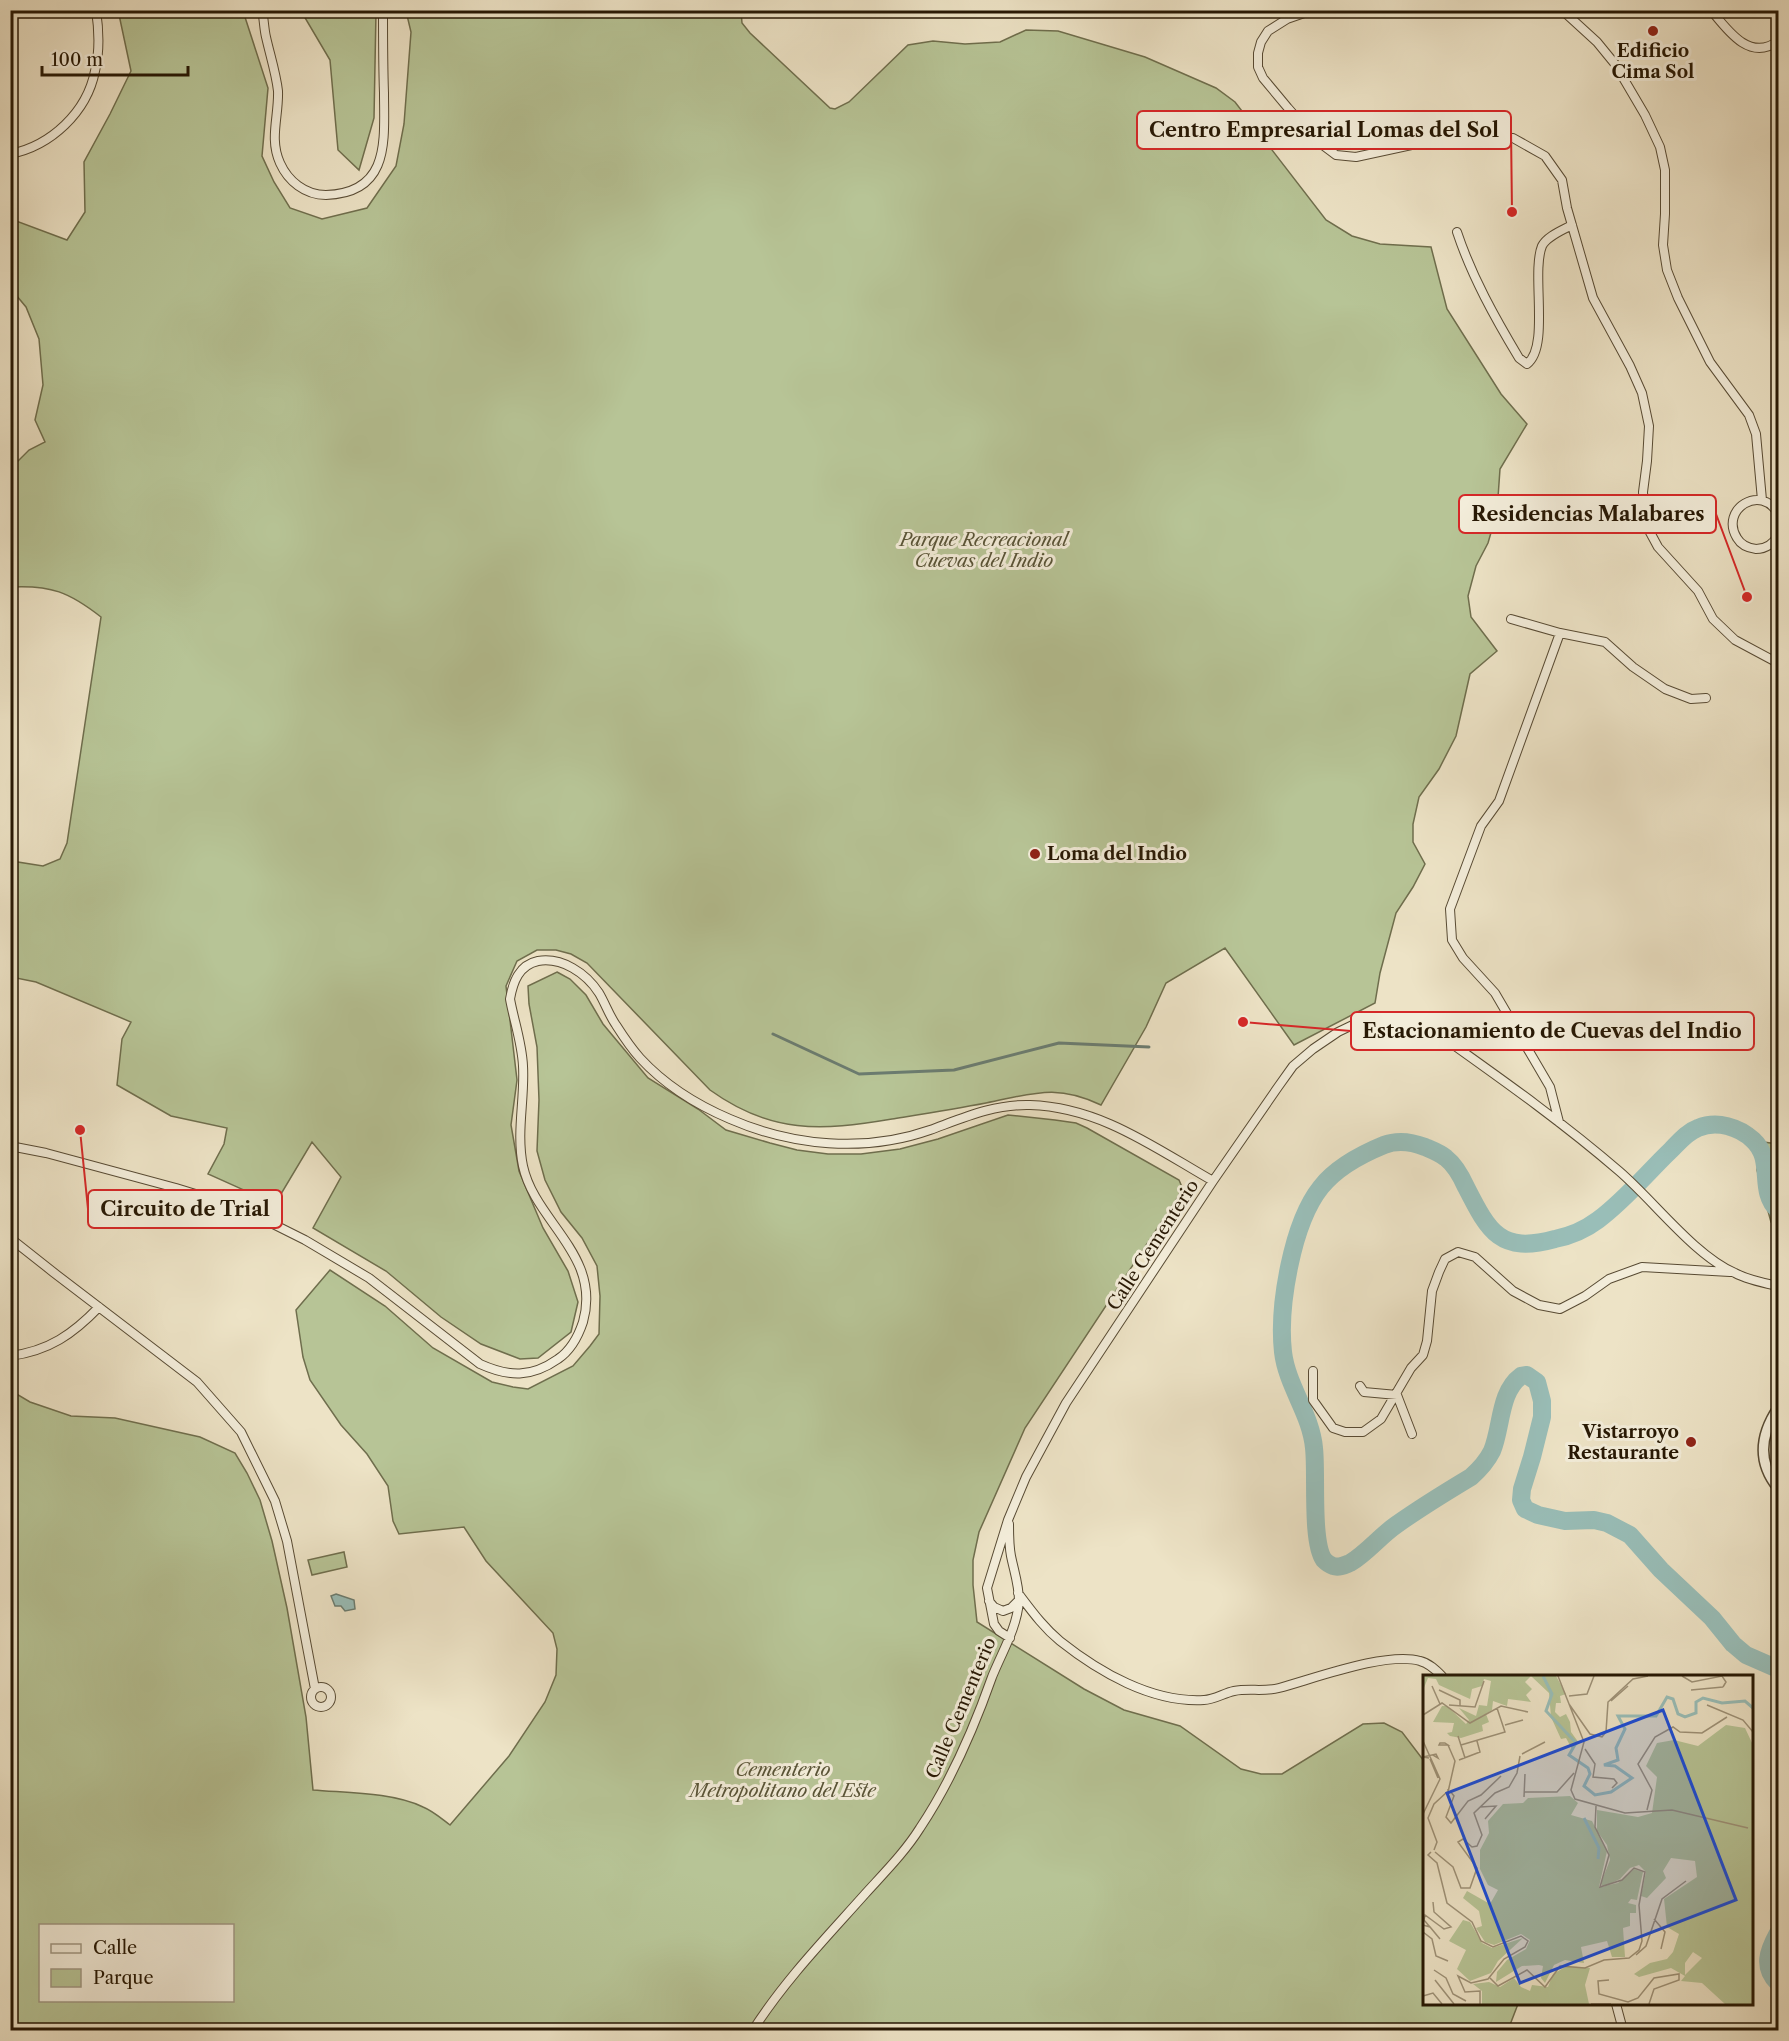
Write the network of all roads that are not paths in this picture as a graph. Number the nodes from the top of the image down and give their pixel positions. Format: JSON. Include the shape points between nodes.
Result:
{"nodes":[{"id":1,"x":96,"y":10,"type":"edge"},
{"id":2,"x":262,"y":10,"type":"edge"},
{"id":3,"x":383,"y":10,"type":"edge"},
{"id":4,"x":1313,"y":10,"type":"edge"},
{"id":5,"x":1562,"y":10,"type":"edge"},
{"id":6,"x":1711,"y":10,"type":"edge"},
{"id":7,"x":1779,"y":41,"type":"edge"},
{"id":8,"x":10,"y":154,"type":"edge"},
{"id":9,"x":1572,"y":225,"type":"junction"},
{"id":10,"x":1457,"y":232,"type":"dead end"},
{"id":11,"x":10,"y":357,"type":"edge"},
{"id":12,"x":10,"y":403,"type":"edge"},
{"id":13,"x":1762,"y":500,"type":"junction"},
{"id":14,"x":1779,"y":514,"type":"edge"},
{"id":15,"x":1779,"y":535,"type":"edge"},
{"id":16,"x":1511,"y":619,"type":"dead end"},
{"id":17,"x":1560,"y":633,"type":"junction"},
{"id":18,"x":1779,"y":663,"type":"edge"},
{"id":19,"x":1706,"y":698,"type":"dead end"},
{"id":20,"x":1559,"y":1122,"type":"junction"},
{"id":21,"x":10,"y":1146,"type":"edge"},
{"id":22,"x":1213,"y":1181,"type":"junction"},
{"id":23,"x":10,"y":1238,"type":"edge"},
{"id":24,"x":1732,"y":1272,"type":"junction"},
{"id":25,"x":1779,"y":1286,"type":"edge"},
{"id":26,"x":99,"y":1307,"type":"junction"},
{"id":27,"x":10,"y":1356,"type":"edge"},
{"id":28,"x":1313,"y":1371,"type":"dead end"},
{"id":29,"x":1360,"y":1386,"type":"dead end"},
{"id":30,"x":1397,"y":1395,"type":"junction"},
{"id":31,"x":1779,"y":1408,"type":"edge"},
{"id":32,"x":1412,"y":1434,"type":"dead end"},
{"id":33,"x":1779,"y":1488,"type":"edge"},
{"id":34,"x":1008,"y":1520,"type":"junction"},
{"id":35,"x":1018,"y":1596,"type":"junction"},
{"id":36,"x":988,"y":1600,"type":"junction"},
{"id":37,"x":1010,"y":1638,"type":"junction"},
{"id":38,"x":1440,"y":1675,"type":"edge"},
{"id":39,"x":315,"y":1689,"type":"dead end"},
{"id":40,"x":1616,"y":2005,"type":"edge"},
{"id":41,"x":753,"y":2031,"type":"edge"},
{"id":42,"x":1623,"y":2031,"type":"edge"}],
"edges":[{"from":1,"to":8,"type":"street","via":[[95,72],[75,113],[51,137]]},
{"from":2,"to":3,"type":"street","via":[[278,91],[274,136],[278,158],[297,185],[326,195],[364,183],[383,152]]},
{"from":4,"to":9,"type":"street","via":[[1268,32],[1261,42],[1258,67],[1269,87],[1316,140],[1336,154],[1356,157],[1453,136],[1513,138],[1545,156],[1562,180]]},
{"from":5,"to":13,"type":"street","via":[[1615,64],[1660,147],[1666,182],[1663,245],[1667,270],[1710,362],[1749,415],[1756,434]]},
{"from":6,"to":7,"type":"street","via":[[1744,44],[1761,48]]},
{"from":9,"to":10,"type":"street","via":[[1543,244],[1536,346],[1527,364],[1519,358],[1479,288]]},
{"from":9,"to":18,"type":"street","via":[[1593,298],[1642,393],[1649,426],[1643,492],[1645,523],[1658,547],[1698,591],[1713,619],[1735,640]]},
{"from":11,"to":12,"type":"street"},
{"from":13,"to":14,"type":"street"},
{"from":13,"to":15,"type":"street","via":[[1740,506],[1733,520],[1735,536],[1754,549],[1770,545]]},
{"from":16,"to":17,"type":"street"},
{"from":17,"to":19,"type":"street","via":[[1605,642],[1665,689],[1690,699]]},
{"from":17,"to":20,"type":"street","via":[[1499,801],[1481,826],[1450,909],[1452,940],[1495,993],[1550,1087]]},
{"from":20,"to":22,"type":"street","name":"Calle Cementerio","via":[[1422,1024],[1400,1016],[1364,1020],[1338,1032],[1300,1059]]},
{"from":20,"to":24,"type":"street","name":"Calle Cementerio","via":[[1621,1172],[1695,1244]]},
{"from":21,"to":22,"type":"street","via":[[176,1188],[251,1215],[305,1240],[369,1278],[480,1364],[515,1375],[541,1369],[561,1357],[579,1334],[586,1303],[576,1256],[538,1200],[523,1166],[523,1066],[510,999],[520,970],[535,962],[556,961],[584,976],[639,1057],[670,1084],[728,1118],[768,1133],[825,1143],[860,1143],[913,1134],[987,1110],[1038,1106],[1073,1111],[1118,1126]]},
{"from":22,"to":34,"type":"street","name":"Calle Cementerio","via":[[1066,1403]]},
{"from":23,"to":26,"type":"street"},
{"from":24,"to":25,"type":"street"},
{"from":24,"to":30,"type":"street","via":[[1642,1267],[1609,1279],[1560,1309],[1521,1296],[1475,1257],[1458,1252],[1445,1259],[1439,1272],[1432,1291],[1423,1355]]},
{"from":26,"to":27,"type":"street","via":[[81,1326],[56,1343]]},
{"from":26,"to":39,"type":"street","via":[[197,1382],[241,1432],[275,1501],[287,1541]]},
{"from":28,"to":30,"type":"street","via":[[1313,1400],[1333,1428],[1345,1432],[1363,1432],[1381,1419]]},
{"from":29,"to":30,"type":"street","via":[[1364,1392]]},
{"from":30,"to":32,"type":"street"},
{"from":31,"to":33,"type":"street","via":[[1768,1425],[1763,1447],[1767,1468]]},
{"from":34,"to":35,"type":"street"},
{"from":34,"to":36,"type":"street","name":"Calle Cementerio","via":[[987,1588]]},
{"from":35,"to":36,"type":"street","via":[[1011,1608],[1003,1611]]},
{"from":35,"to":37,"type":"street"},
{"from":35,"to":38,"type":"street","via":[[1059,1640],[1099,1668],[1164,1697],[1206,1700],[1234,1691],[1263,1692],[1397,1658],[1423,1661]]},
{"from":36,"to":37,"type":"street","name":"Calle Cementerio","via":[[994,1624]]},
{"from":37,"to":41,"type":"street","name":"Calle Cementerio","via":[[970,1732],[920,1830],[774,1997]]},
{"from":40,"to":42,"type":"street"}]}
